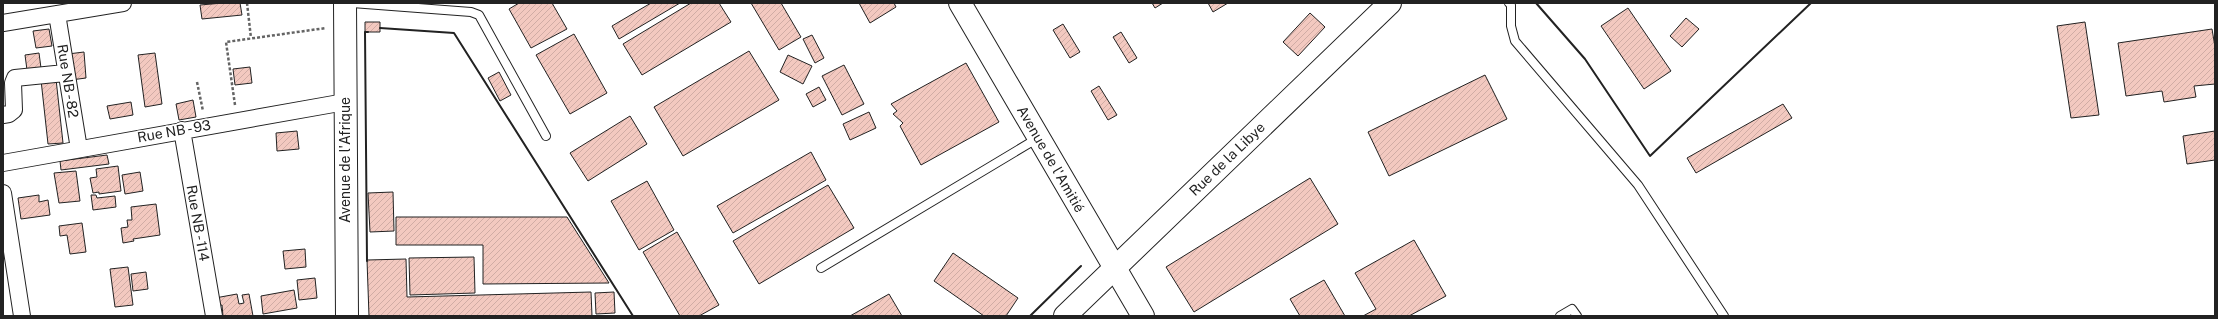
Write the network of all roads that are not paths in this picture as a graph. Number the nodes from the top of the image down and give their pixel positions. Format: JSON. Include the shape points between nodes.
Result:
{"nodes":[{"id":1,"x":123,"y":3,"type":"edge"},
{"id":2,"x":345,"y":3,"type":"edge"},
{"id":3,"x":352,"y":3,"type":"edge"},
{"id":4,"x":960,"y":3,"type":"edge"},
{"id":5,"x":1390,"y":3,"type":"edge"},
{"id":6,"x":1509,"y":3,"type":"edge"},
{"id":7,"x":57,"y":14,"type":"junction"},
{"id":8,"x":3,"y":22,"type":"edge"},
{"id":9,"x":65,"y":73,"type":"junction"},
{"id":10,"x":345,"y":102,"type":"junction"},
{"id":11,"x":3,"y":114,"type":"edge"},
{"id":12,"x":182,"y":130,"type":"junction"},
{"id":13,"x":546,"y":136,"type":"dead end"},
{"id":14,"x":1038,"y":138,"type":"junction"},
{"id":15,"x":79,"y":149,"type":"junction"},
{"id":16,"x":3,"y":163,"type":"edge"},
{"id":17,"x":3,"y":193,"type":"edge"},
{"id":18,"x":1114,"y":266,"type":"junction"},
{"id":19,"x":821,"y":268,"type":"dead end"},
{"id":20,"x":22,"y":316,"type":"edge"},
{"id":21,"x":214,"y":316,"type":"edge"},
{"id":22,"x":347,"y":316,"type":"edge"},
{"id":23,"x":1065,"y":316,"type":"edge"},
{"id":24,"x":1143,"y":316,"type":"edge"},
{"id":25,"x":1560,"y":316,"type":"edge"},
{"id":26,"x":1577,"y":316,"type":"edge"},
{"id":27,"x":1724,"y":316,"type":"edge"}],
"edges":[{"from":1,"to":7,"type":"street"},
{"from":2,"to":10,"type":"main road","name":"Avenue de l'Afrique"},
{"from":3,"to":13,"type":"lane","via":[[471,12],[479,15]]},
{"from":4,"to":14,"type":"main road","name":"Avenue de l'Amitié"},
{"from":5,"to":18,"type":"main road","name":"Rue de la Libye"},
{"from":6,"to":27,"type":"lane","via":[[1515,41],[1638,184]]},
{"from":7,"to":8,"type":"street"},
{"from":7,"to":9,"type":"street","name":"Rue NB - 82"},
{"from":9,"to":11,"type":"street","via":[[15,78],[13,83],[16,105],[9,114]]},
{"from":9,"to":15,"type":"street","name":"Rue NB - 82"},
{"from":10,"to":12,"type":"street","name":"Rue NB - 93"},
{"from":10,"to":22,"type":"main road","name":"Avenue de l'Afrique"},
{"from":12,"to":15,"type":"street","name":"Rue NB - 93"},
{"from":12,"to":21,"type":"street","name":"Rue NB - 114"},
{"from":14,"to":18,"type":"main road","name":"Avenue de l'Amitié"},
{"from":14,"to":19,"type":"lane"},
{"from":15,"to":16,"type":"street","name":"Rue NB - 93"},
{"from":17,"to":20,"type":"street"},
{"from":18,"to":23,"type":"main road","name":"Rue de la Libye"},
{"from":18,"to":24,"type":"main road","name":"Avenue de l'Amitié"},
{"from":25,"to":26,"type":"lane","via":[[1572,308]]}]}
